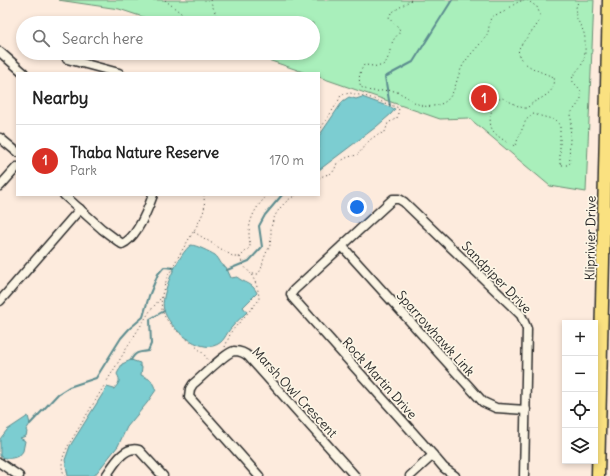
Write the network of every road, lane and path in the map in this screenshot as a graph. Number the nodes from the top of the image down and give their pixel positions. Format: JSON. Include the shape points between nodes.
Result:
{"nodes":[{"id":1,"x":165,"y":0,"type":"edge"},
{"id":2,"x":210,"y":0,"type":"edge"},
{"id":3,"x":411,"y":0,"type":"edge"},
{"id":4,"x":526,"y":0,"type":"edge"},
{"id":5,"x":578,"y":0,"type":"edge"},
{"id":6,"x":609,"y":0,"type":"edge"},
{"id":7,"x":185,"y":16,"type":"edge"},
{"id":8,"x":217,"y":16,"type":"edge"},
{"id":9,"x":0,"y":52,"type":"edge"},
{"id":10,"x":71,"y":60,"type":"edge"},
{"id":11,"x":23,"y":72,"type":"edge"},
{"id":12,"x":115,"y":72,"type":"edge"},
{"id":13,"x":320,"y":129,"type":"edge"},
{"id":14,"x":0,"y":138,"type":"edge"},
{"id":15,"x":16,"y":151,"type":"edge"},
{"id":16,"x":16,"y":168,"type":"edge"},
{"id":17,"x":320,"y":178,"type":"edge"},
{"id":18,"x":0,"y":186,"type":"edge"},
{"id":19,"x":65,"y":196,"type":"edge"},
{"id":20,"x":153,"y":196,"type":"edge"},
{"id":21,"x":204,"y":196,"type":"edge"},
{"id":22,"x":267,"y":196,"type":"edge"},
{"id":23,"x":294,"y":196,"type":"edge"},
{"id":24,"x":80,"y":209,"type":"junction"},
{"id":25,"x":193,"y":231,"type":"junction"},
{"id":26,"x":342,"y":246,"type":"junction"},
{"id":27,"x":240,"y":257,"type":"junction"},
{"id":28,"x":251,"y":274,"type":"junction"},
{"id":29,"x":160,"y":299,"type":"junction"},
{"id":30,"x":0,"y":301,"type":"edge"},
{"id":31,"x":224,"y":357,"type":"junction"},
{"id":32,"x":211,"y":368,"type":"junction"},
{"id":33,"x":526,"y":410,"type":"junction"},
{"id":34,"x":433,"y":455,"type":"junction"},
{"id":35,"x":2,"y":464,"type":"edge"},
{"id":36,"x":19,"y":476,"type":"edge"},
{"id":37,"x":65,"y":476,"type":"edge"},
{"id":38,"x":106,"y":476,"type":"edge"},
{"id":39,"x":163,"y":476,"type":"edge"},
{"id":40,"x":259,"y":476,"type":"edge"},
{"id":41,"x":355,"y":476,"type":"edge"},
{"id":42,"x":410,"y":476,"type":"edge"},
{"id":43,"x":455,"y":476,"type":"edge"},
{"id":44,"x":524,"y":476,"type":"edge"},
{"id":45,"x":598,"y":476,"type":"edge"}],
"edges":[{"from":1,"to":7,"type":"path"},
{"from":2,"to":8,"type":"path"},
{"from":3,"to":4,"type":"path","via":[[389,17],[400,31],[393,40],[388,58],[380,66],[364,65],[358,80],[361,87],[373,91],[395,91],[425,107],[446,101],[452,95],[461,68],[486,36],[491,18],[518,1]]},
{"from":4,"to":5,"type":"path","via":[[537,7],[541,17],[520,47],[520,59],[554,77],[556,82],[542,99],[526,108],[502,98],[496,101],[490,123],[492,130],[515,146],[526,120],[533,114],[556,120],[560,126],[560,165],[570,163],[571,113],[582,97],[572,80],[584,56],[584,32],[579,26],[575,9]]},
{"from":6,"to":45,"type":"main road","name":"Kliprivier Drive"},
{"from":9,"to":11,"type":"street"},
{"from":10,"to":12,"type":"street"},
{"from":13,"to":17,"type":"path","via":[[341,95],[350,93],[368,97],[399,108],[397,118],[388,123],[386,132],[368,140],[357,155],[337,163],[335,172]]},
{"from":14,"to":15,"type":"street"},
{"from":16,"to":18,"type":"street"},
{"from":19,"to":24,"type":"street"},
{"from":20,"to":24,"type":"street","via":[[145,216],[125,242],[120,243]]},
{"from":21,"to":25,"type":"path","via":[[204,210]]},
{"from":22,"to":27,"type":"path","via":[[258,204],[251,221],[250,246]]},
{"from":23,"to":28,"type":"path","via":[[278,210],[263,264],[258,274]]},
{"from":24,"to":30,"type":"street"},
{"from":25,"to":27,"type":"path","via":[[234,256]]},
{"from":25,"to":29,"type":"path","via":[[171,271]]},
{"from":26,"to":33,"type":"street","name":"Sparrowhawk Link","via":[[483,402],[496,408]]},
{"from":26,"to":33,"type":"street","name":"Sandpiper Drive","via":[[391,200],[399,199],[404,202],[522,317],[527,329]]},
{"from":26,"to":34,"type":"street","name":"Rock Martin Drive","via":[[292,294],[292,297]]},
{"from":27,"to":28,"type":"path"},
{"from":28,"to":31,"type":"path","via":[[256,283],[259,300],[231,332]]},
{"from":29,"to":32,"type":"path","via":[[165,317],[183,338],[203,353]]},
{"from":29,"to":37,"type":"path","via":[[131,341],[62,456],[61,464]]},
{"from":31,"to":32,"type":"street","name":"Marsh Owl Crescent"},
{"from":31,"to":41,"type":"street","name":"Marsh Owl Crescent","via":[[235,351],[243,352],[249,357]]},
{"from":32,"to":40,"type":"street","name":"Marsh Owl Crescent","via":[[191,387],[189,396]]},
{"from":33,"to":44,"type":"street","name":"Sandpiper Drive"},
{"from":34,"to":42,"type":"street"},
{"from":34,"to":43,"type":"street","name":"Rock Martin Drive"},
{"from":35,"to":36,"type":"street"},
{"from":38,"to":39,"type":"street","via":[[116,461],[134,448],[139,450]]}]}
